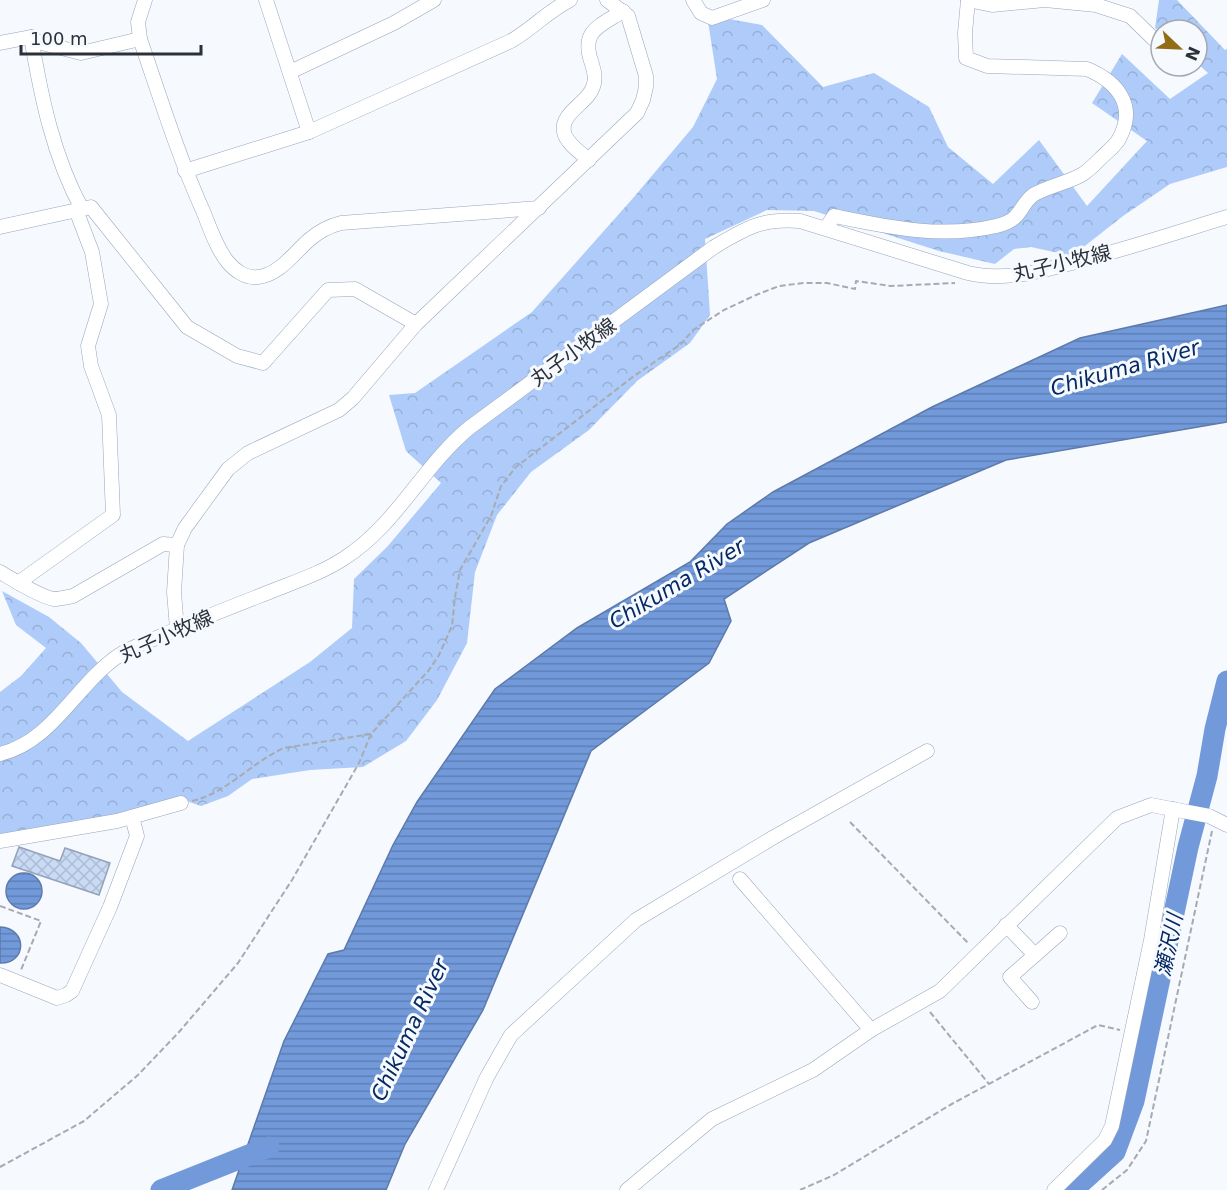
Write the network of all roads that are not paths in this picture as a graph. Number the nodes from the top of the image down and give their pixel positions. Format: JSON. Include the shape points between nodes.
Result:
{"nodes":[{"id":1,"x":145,"y":0,"type":"edge"},
{"id":2,"x":267,"y":0,"type":"edge"},
{"id":3,"x":434,"y":0,"type":"edge"},
{"id":4,"x":570,"y":0,"type":"edge"},
{"id":5,"x":607,"y":0,"type":"edge"},
{"id":6,"x":693,"y":0,"type":"edge"},
{"id":7,"x":762,"y":0,"type":"edge"},
{"id":8,"x":968,"y":0,"type":"edge"},
{"id":9,"x":623,"y":11,"type":"junction"},
{"id":10,"x":1149,"y":34,"type":"edge"},
{"id":11,"x":31,"y":37,"type":"junction"},
{"id":12,"x":140,"y":39,"type":"junction"},
{"id":13,"x":0,"y":43,"type":"edge"},
{"id":14,"x":290,"y":72,"type":"junction"},
{"id":15,"x":309,"y":132,"type":"junction"},
{"id":16,"x":589,"y":160,"type":"junction"},
{"id":17,"x":185,"y":171,"type":"junction"},
{"id":18,"x":539,"y":208,"type":"junction"},
{"id":19,"x":79,"y":210,"type":"junction"},
{"id":20,"x":1227,"y":217,"type":"edge"},
{"id":21,"x":0,"y":227,"type":"edge"},
{"id":22,"x":826,"y":228,"type":"junction"},
{"id":23,"x":416,"y":324,"type":"junction"},
{"id":24,"x":177,"y":545,"type":"junction"},
{"id":25,"x":0,"y":572,"type":"edge"},
{"id":26,"x":18,"y":583,"type":"junction"},
{"id":27,"x":177,"y":629,"type":"junction"},
{"id":28,"x":927,"y":751,"type":"dead end"},
{"id":29,"x":0,"y":754,"type":"edge"},
{"id":30,"x":181,"y":803,"type":"road end"},
{"id":31,"x":1178,"y":811,"type":"junction"},
{"id":32,"x":132,"y":817,"type":"junction"},
{"id":33,"x":1217,"y":820,"type":"edge"},
{"id":34,"x":0,"y":841,"type":"edge"},
{"id":35,"x":740,"y":879,"type":"dead end"},
{"id":36,"x":1006,"y":925,"type":"junction"},
{"id":37,"x":1060,"y":933,"type":"dead end"},
{"id":38,"x":1035,"y":956,"type":"junction"},
{"id":39,"x":0,"y":975,"type":"edge"},
{"id":40,"x":1032,"y":1002,"type":"dead end"},
{"id":41,"x":871,"y":1030,"type":"junction"},
{"id":42,"x":436,"y":1190,"type":"edge"},
{"id":43,"x":627,"y":1190,"type":"edge"},
{"id":44,"x":1054,"y":1190,"type":"edge"}],
"edges":[{"from":1,"to":12,"type":"street","via":[[138,22]]},
{"from":2,"to":14,"type":"street"},
{"from":3,"to":14,"type":"street"},
{"from":4,"to":15,"type":"street","via":[[511,41]]},
{"from":5,"to":9,"type":"street"},
{"from":6,"to":7,"type":"street","via":[[701,13],[712,18]]},
{"from":8,"to":10,"type":"street","via":[[992,5],[1045,0],[1096,5],[1130,16]]},
{"from":8,"to":22,"type":"street","via":[[966,58],[987,66],[1087,69],[1100,74],[1119,89],[1124,103],[1127,121],[1118,141],[1084,173],[1033,196],[1016,217],[998,225],[931,232],[834,216]]},
{"from":9,"to":16,"type":"street","via":[[628,16],[646,87],[637,113]]},
{"from":9,"to":16,"type":"street","via":[[594,29],[587,40],[594,85],[588,98],[566,119],[564,132],[569,141]]},
{"from":11,"to":12,"type":"street","via":[[81,53]]},
{"from":11,"to":13,"type":"street"},
{"from":11,"to":19,"type":"street","via":[[42,99]]},
{"from":12,"to":17,"type":"street"},
{"from":14,"to":15,"type":"street"},
{"from":15,"to":17,"type":"street"},
{"from":16,"to":18,"type":"street"},
{"from":17,"to":18,"type":"street","via":[[220,251],[232,267],[255,278],[281,266],[310,238],[341,223]]},
{"from":18,"to":23,"type":"street"},
{"from":19,"to":21,"type":"street"},
{"from":19,"to":23,"type":"street","via":[[91,207],[187,327],[237,356],[263,363],[328,290],[355,289]]},
{"from":19,"to":26,"type":"street","via":[[92,252],[101,304],[88,346],[109,415],[113,515]]},
{"from":20,"to":22,"type":"street","name":"丸子小牧線","via":[[1133,246],[1005,276],[968,273]]},
{"from":22,"to":27,"type":"street","name":"丸子小牧線","via":[[779,219],[752,226],[714,247],[453,441],[362,546],[320,571]]},
{"from":23,"to":24,"type":"street","via":[[367,384],[339,410],[248,453],[228,469]]},
{"from":24,"to":26,"type":"street","via":[[163,544],[65,598],[52,599]]},
{"from":24,"to":27,"type":"street"},
{"from":25,"to":26,"type":"street"},
{"from":27,"to":29,"type":"street","name":"丸子小牧線","via":[[119,655],[43,731],[20,747]]},
{"from":28,"to":42,"type":"street","via":[[636,920],[511,1035],[487,1077]]},
{"from":30,"to":32,"type":"street"},
{"from":31,"to":33,"type":"street"},
{"from":31,"to":36,"type":"street","via":[[1151,805],[1117,818]]},
{"from":31,"to":44,"type":"street","via":[[1112,1126],[1105,1140]]},
{"from":32,"to":34,"type":"street"},
{"from":32,"to":39,"type":"street","via":[[137,836],[75,986],[57,998]]},
{"from":35,"to":41,"type":"street"},
{"from":36,"to":38,"type":"street"},
{"from":36,"to":41,"type":"street","via":[[940,991]]},
{"from":37,"to":38,"type":"street"},
{"from":38,"to":40,"type":"street","via":[[1010,977]]},
{"from":41,"to":43,"type":"street","via":[[813,1070],[712,1119]]}]}
